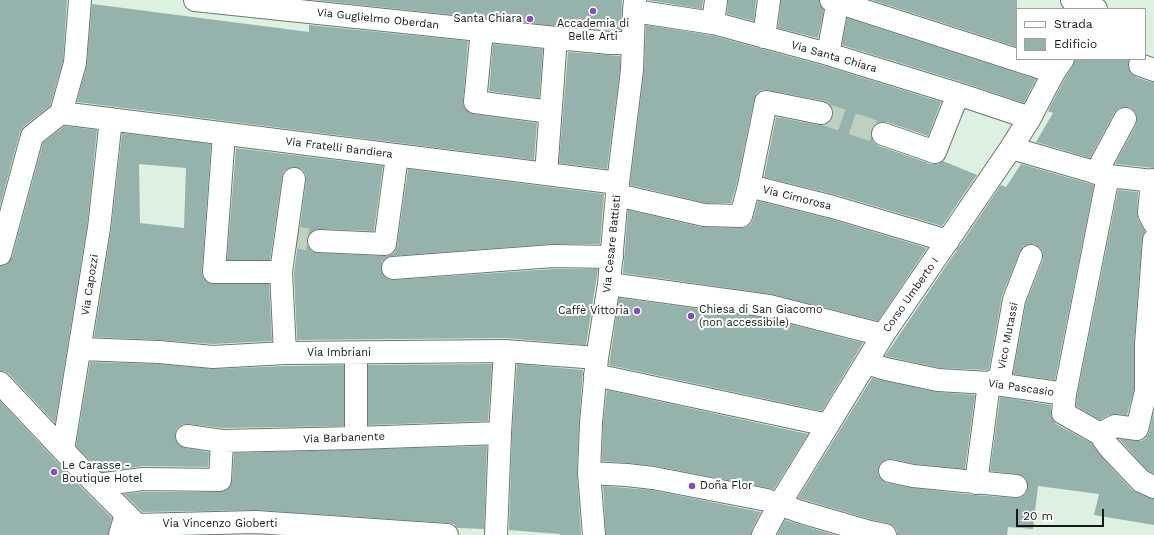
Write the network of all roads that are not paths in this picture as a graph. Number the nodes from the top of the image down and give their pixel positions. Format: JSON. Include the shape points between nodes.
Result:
{"nodes":[{"id":1,"x":80,"y":0,"type":"edge"},
{"id":2,"x":195,"y":0,"type":"edge"},
{"id":3,"x":716,"y":0,"type":"edge"},
{"id":4,"x":769,"y":0,"type":"edge"},
{"id":5,"x":1072,"y":0,"type":"edge"},
{"id":6,"x":222,"y":1,"type":"edge"},
{"id":7,"x":835,"y":1,"type":"edge"},
{"id":8,"x":634,"y":6,"type":"edge"},
{"id":9,"x":1093,"y":8,"type":"edge"},
{"id":10,"x":713,"y":23,"type":"junction"},
{"id":11,"x":482,"y":30,"type":"junction"},
{"id":12,"x":556,"y":38,"type":"junction"},
{"id":13,"x":764,"y":38,"type":"junction"},
{"id":14,"x":633,"y":43,"type":"junction"},
{"id":15,"x":828,"y":54,"type":"junction"},
{"id":16,"x":1016,"y":54,"type":"edge"},
{"id":17,"x":1038,"y":60,"type":"edge"},
{"id":18,"x":1059,"y":66,"type":"edge"},
{"id":19,"x":958,"y":94,"type":"junction"},
{"id":20,"x":550,"y":112,"type":"junction"},
{"id":21,"x":61,"y":113,"type":"junction"},
{"id":22,"x":821,"y":113,"type":"tunnel mouth"},
{"id":23,"x":1030,"y":118,"type":"junction"},
{"id":24,"x":1125,"y":119,"type":"dead end"},
{"id":25,"x":111,"y":120,"type":"junction"},
{"id":26,"x":224,"y":134,"type":"junction"},
{"id":27,"x":883,"y":134,"type":"tunnel mouth"},
{"id":28,"x":1011,"y":148,"type":"junction"},
{"id":29,"x":397,"y":156,"type":"junction"},
{"id":30,"x":546,"y":174,"type":"junction"},
{"id":31,"x":1102,"y":174,"type":"junction"},
{"id":32,"x":294,"y":179,"type":"dead end"},
{"id":33,"x":1153,"y":180,"type":"edge"},
{"id":34,"x":749,"y":186,"type":"junction"},
{"id":35,"x":618,"y":189,"type":"junction"},
{"id":36,"x":1154,"y":223,"type":"edge"},
{"id":37,"x":1154,"y":240,"type":"edge"},
{"id":38,"x":319,"y":241,"type":"tunnel mouth"},
{"id":39,"x":948,"y":241,"type":"junction"},
{"id":40,"x":0,"y":254,"type":"edge"},
{"id":41,"x":1031,"y":256,"type":"dead end"},
{"id":42,"x":612,"y":257,"type":"junction"},
{"id":43,"x":393,"y":268,"type":"dead end"},
{"id":44,"x":281,"y":272,"type":"junction"},
{"id":45,"x":609,"y":284,"type":"junction"},
{"id":46,"x":883,"y":335,"type":"junction"},
{"id":47,"x":80,"y":349,"type":"junction"},
{"id":48,"x":506,"y":351,"type":"junction"},
{"id":49,"x":285,"y":353,"type":"junction"},
{"id":50,"x":356,"y":353,"type":"junction"},
{"id":51,"x":866,"y":363,"type":"junction"},
{"id":52,"x":596,"y":366,"type":"junction"},
{"id":53,"x":0,"y":383,"type":"edge"},
{"id":54,"x":989,"y":383,"type":"junction"},
{"id":55,"x":1150,"y":392,"type":"edge"},
{"id":56,"x":1065,"y":394,"type":"junction"},
{"id":57,"x":828,"y":425,"type":"junction"},
{"id":58,"x":500,"y":433,"type":"junction"},
{"id":59,"x":1100,"y":434,"type":"junction"},
{"id":60,"x":187,"y":436,"type":"dead end"},
{"id":61,"x":356,"y":438,"type":"junction"},
{"id":62,"x":222,"y":441,"type":"junction"},
{"id":63,"x":63,"y":450,"type":"junction"},
{"id":64,"x":890,"y":471,"type":"dead end"},
{"id":65,"x":589,"y":473,"type":"junction"},
{"id":66,"x":976,"y":483,"type":"junction"},
{"id":67,"x":97,"y":485,"type":"junction"},
{"id":68,"x":1016,"y":486,"type":"dead end"},
{"id":69,"x":1154,"y":487,"type":"edge"},
{"id":70,"x":779,"y":504,"type":"junction"},
{"id":71,"x":132,"y":527,"type":"edge"},
{"id":72,"x":447,"y":535,"type":"edge"},
{"id":73,"x":496,"y":535,"type":"edge"},
{"id":74,"x":594,"y":535,"type":"edge"},
{"id":75,"x":763,"y":535,"type":"edge"},
{"id":76,"x":885,"y":535,"type":"edge"}],
"edges":[{"from":1,"to":21,"type":"street","via":[[75,63]]},
{"from":2,"to":6,"type":"street","name":"Via Guglielmo Oberdan"},
{"from":3,"to":10,"type":"street"},
{"from":4,"to":13,"type":"street"},
{"from":5,"to":9,"type":"street"},
{"from":6,"to":11,"type":"street","name":"Via Guglielmo Oberdan"},
{"from":7,"to":15,"type":"street"},
{"from":7,"to":16,"type":"street"},
{"from":8,"to":10,"type":"street","name":"Via Santa Chiara"},
{"from":8,"to":14,"type":"street","name":"Via Cesare Battisti"},
{"from":10,"to":13,"type":"street","name":"Via Santa Chiara"},
{"from":11,"to":12,"type":"street","name":"Via Guglielmo Oberdan"},
{"from":11,"to":20,"type":"street","via":[[475,102]]},
{"from":12,"to":14,"type":"street","name":"Via Guglielmo Oberdan"},
{"from":12,"to":20,"type":"street"},
{"from":13,"to":15,"type":"street","name":"Via Santa Chiara"},
{"from":14,"to":35,"type":"street","name":"Via Cesare Battisti"},
{"from":15,"to":19,"type":"street","name":"Via Santa Chiara"},
{"from":17,"to":18,"type":"street"},
{"from":18,"to":23,"type":"street","name":"Corso Umberto I"},
{"from":19,"to":23,"type":"street","name":"Via Santa Chiara"},
{"from":19,"to":27,"type":"street","via":[[935,152]]},
{"from":20,"to":30,"type":"street"},
{"from":21,"to":25,"type":"street","name":"Via Fratelli Bandiera"},
{"from":21,"to":40,"type":"street","via":[[32,136]]},
{"from":22,"to":34,"type":"street","via":[[766,102]]},
{"from":23,"to":28,"type":"street","name":"Corso Umberto I"},
{"from":24,"to":31,"type":"street"},
{"from":25,"to":26,"type":"street","name":"Via Fratelli Bandiera"},
{"from":25,"to":47,"type":"street","name":"Via Capozzi","via":[[99,228]]},
{"from":26,"to":29,"type":"street","name":"Via Fratelli Bandiera"},
{"from":26,"to":44,"type":"street","via":[[214,272]]},
{"from":28,"to":31,"type":"street"},
{"from":28,"to":39,"type":"street","name":"Corso Umberto I"},
{"from":29,"to":30,"type":"street","name":"Via Fratelli Bandiera"},
{"from":29,"to":38,"type":"street","via":[[385,244]]},
{"from":30,"to":35,"type":"street","name":"Via Fratelli Bandiera"},
{"from":31,"to":33,"type":"street"},
{"from":31,"to":56,"type":"street"},
{"from":32,"to":44,"type":"street"},
{"from":33,"to":36,"type":"street","via":[[1149,213]]},
{"from":34,"to":35,"type":"street","name":"Via Cimorosa","via":[[741,216],[704,215]]},
{"from":34,"to":39,"type":"street","name":"Via Cimorosa","via":[[833,207]]},
{"from":35,"to":42,"type":"street","name":"Via Cesare Battisti"},
{"from":37,"to":55,"type":"street","via":[[1146,344]]},
{"from":39,"to":46,"type":"street","name":"Corso Umberto I"},
{"from":41,"to":54,"type":"street","name":"Vico Mutassi","via":[[1014,300],[1000,378]]},
{"from":42,"to":43,"type":"street","via":[[552,256]]},
{"from":42,"to":45,"type":"street","name":"Via Cesare Battisti"},
{"from":44,"to":49,"type":"street"},
{"from":45,"to":46,"type":"street","via":[[769,306]]},
{"from":45,"to":52,"type":"street","name":"Via Cesare Battisti"},
{"from":46,"to":51,"type":"street","name":"Corso Umberto I"},
{"from":47,"to":49,"type":"street","name":"Via Imbriani","via":[[213,357]]},
{"from":47,"to":63,"type":"street","name":"Via Capozzi"},
{"from":48,"to":50,"type":"street","name":"Via Imbriani"},
{"from":48,"to":52,"type":"street","name":"Via Imbriani"},
{"from":48,"to":58,"type":"street"},
{"from":49,"to":50,"type":"street","name":"Via Imbriani"},
{"from":50,"to":61,"type":"street"},
{"from":51,"to":54,"type":"street","name":"Via Pascasio","via":[[938,380]]},
{"from":51,"to":57,"type":"street","name":"Corso Umberto I"},
{"from":52,"to":57,"type":"street","name":"Via Imbriani"},
{"from":52,"to":65,"type":"street","name":"Via Cesare Battisti"},
{"from":53,"to":63,"type":"street"},
{"from":54,"to":56,"type":"street","name":"Via Pascasio"},
{"from":54,"to":66,"type":"street","name":"Vico Mutassi"},
{"from":55,"to":59,"type":"street","via":[[1137,430],[1115,426]]},
{"from":56,"to":59,"type":"street","name":"Via Pascasio","via":[[1063,413]]},
{"from":57,"to":70,"type":"street","name":"Corso Umberto I"},
{"from":58,"to":61,"type":"street","name":"Via Barbanente"},
{"from":58,"to":73,"type":"street"},
{"from":59,"to":69,"type":"street","name":"Via Pascasio","via":[[1141,481]]},
{"from":60,"to":62,"type":"street","name":"Via Barbanente"},
{"from":61,"to":62,"type":"street","name":"Via Barbanente"},
{"from":62,"to":67,"type":"street","via":[[220,480],[143,479]]},
{"from":63,"to":67,"type":"street"},
{"from":64,"to":66,"type":"street"},
{"from":65,"to":70,"type":"street","via":[[653,478]]},
{"from":65,"to":74,"type":"street","name":"Via Cesare Battisti"},
{"from":66,"to":68,"type":"street"},
{"from":67,"to":71,"type":"street"},
{"from":70,"to":75,"type":"street","name":"Corso Umberto I"},
{"from":70,"to":76,"type":"street"},
{"from":71,"to":72,"type":"street","name":"Via Vincenzo Gioberti","via":[[256,522]]}]}
